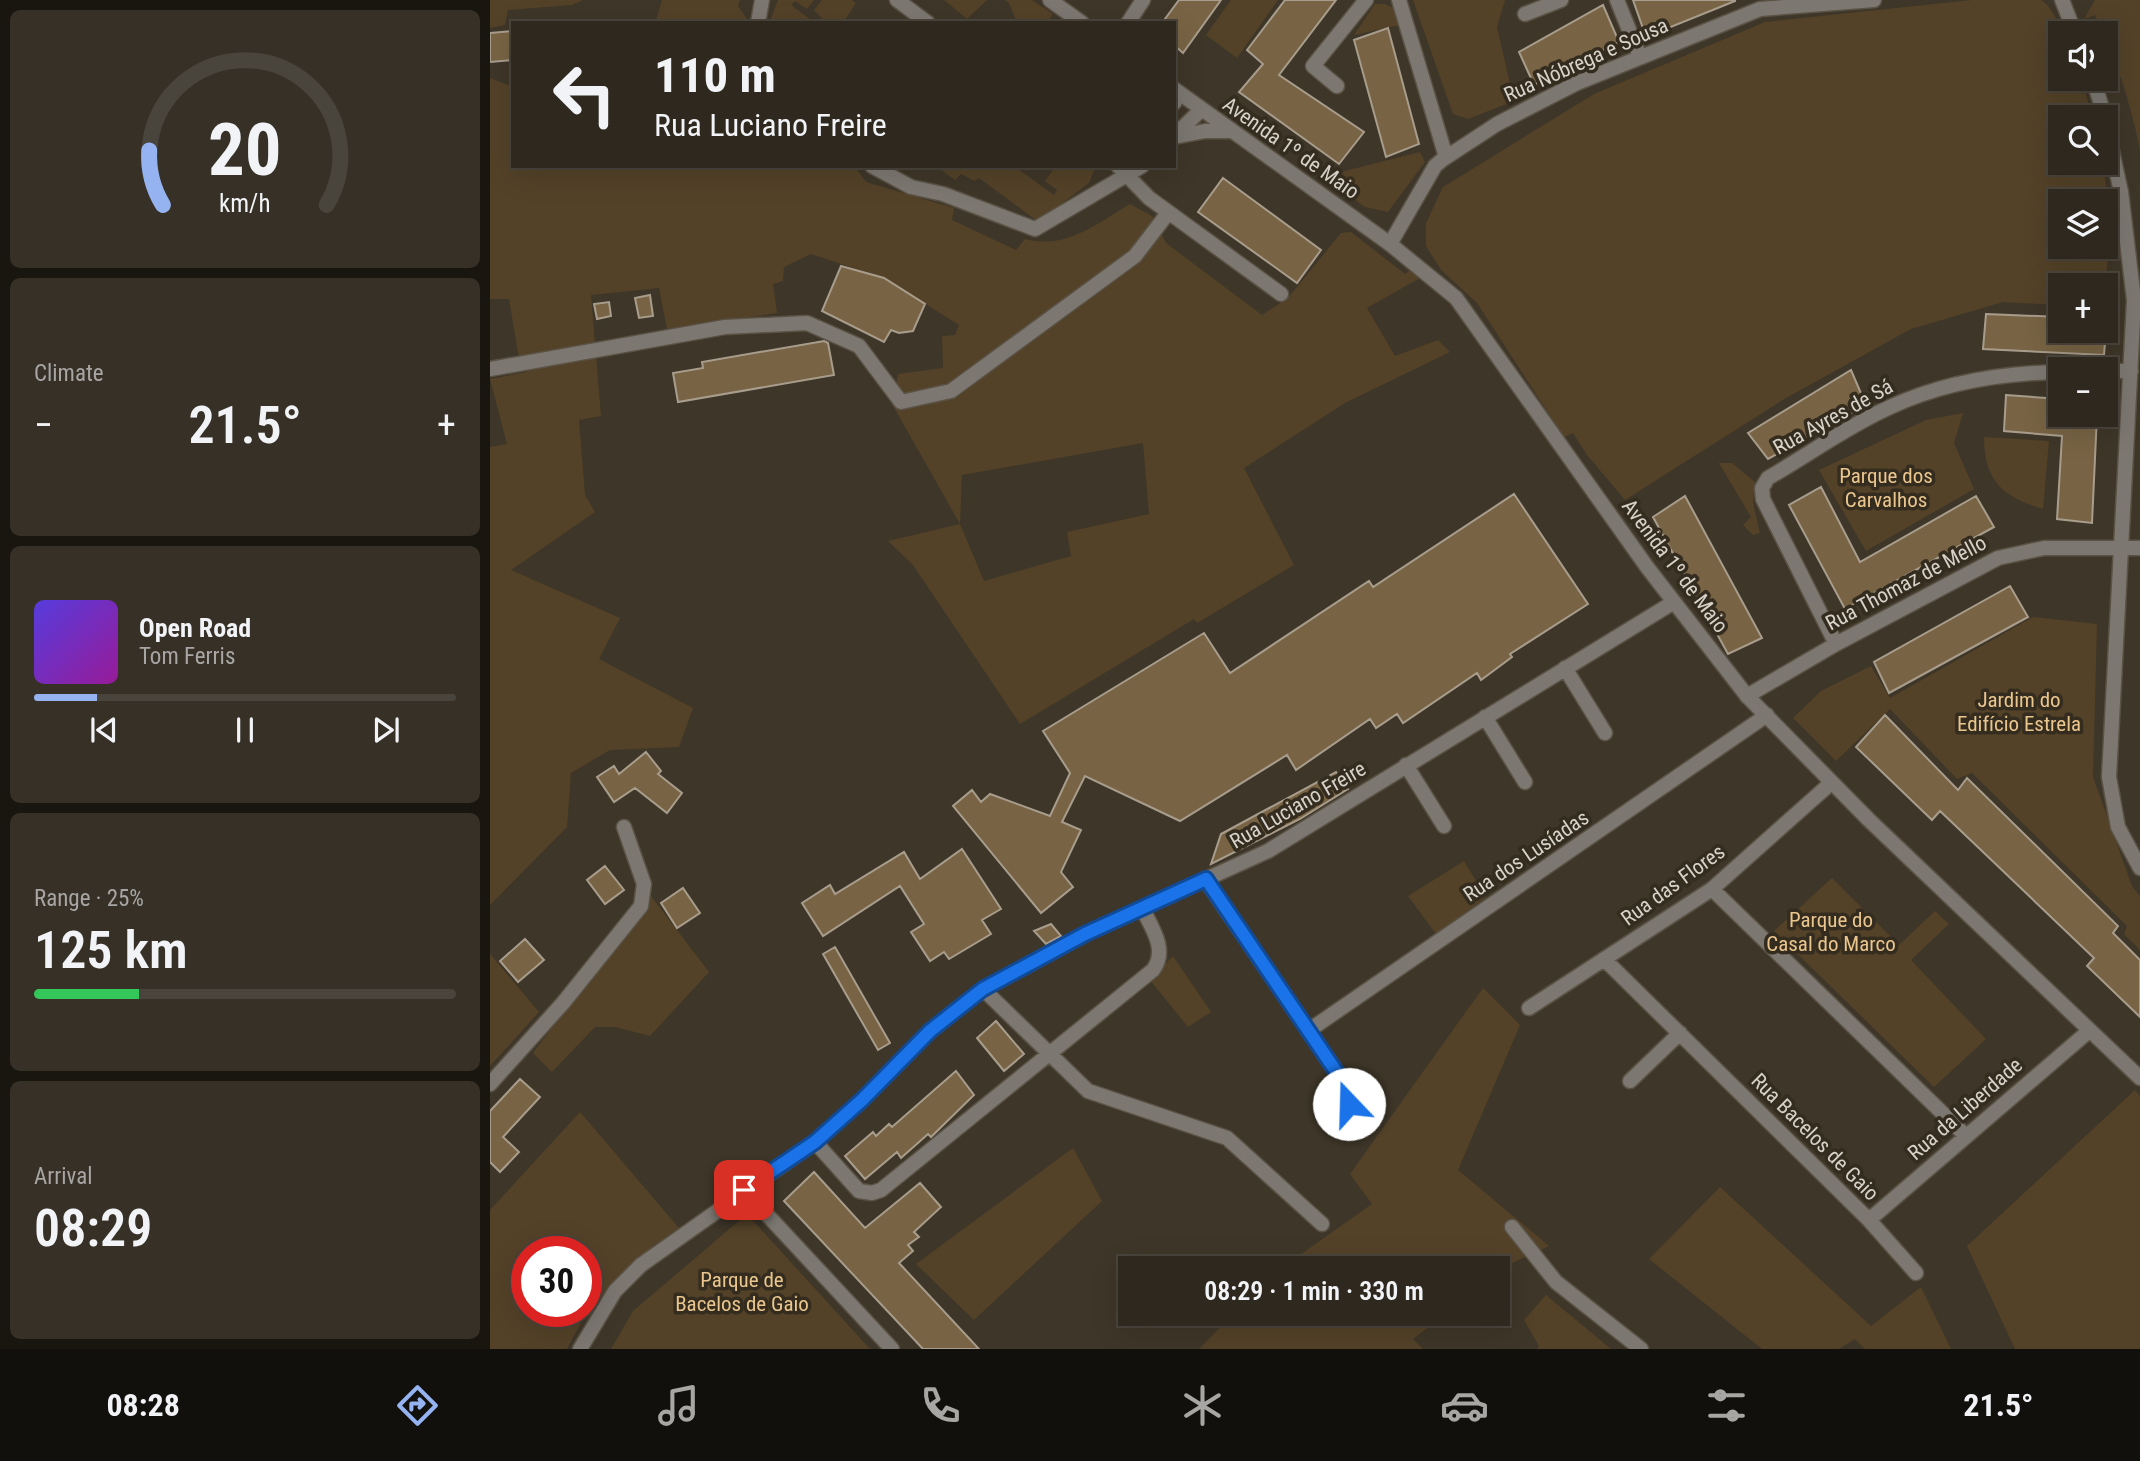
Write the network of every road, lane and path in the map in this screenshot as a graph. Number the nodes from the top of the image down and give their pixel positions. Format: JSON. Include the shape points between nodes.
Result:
{"nodes":[{"id":1,"x":762,"y":0,"type":"edge"},
{"id":2,"x":897,"y":0,"type":"edge"},
{"id":3,"x":1050,"y":0,"type":"edge"},
{"id":4,"x":1143,"y":0,"type":"edge"},
{"id":5,"x":1366,"y":0,"type":"edge"},
{"id":6,"x":1399,"y":0,"type":"edge"},
{"id":7,"x":1561,"y":0,"type":"edge"},
{"id":8,"x":1617,"y":0,"type":"edge"},
{"id":9,"x":1874,"y":0,"type":"edge"},
{"id":10,"x":2062,"y":0,"type":"edge"},
{"id":11,"x":1758,"y":4,"type":"edge"},
{"id":12,"x":1525,"y":14,"type":"dead end"},
{"id":13,"x":758,"y":21,"type":"edge"},
{"id":14,"x":925,"y":21,"type":"edge"},
{"id":15,"x":1079,"y":21,"type":"edge"},
{"id":16,"x":1129,"y":21,"type":"edge"},
{"id":17,"x":2071,"y":21,"type":"edge"},
{"id":18,"x":1640,"y":57,"type":"junction"},
{"id":19,"x":1337,"y":86,"type":"dead end"},
{"id":20,"x":1176,"y":95,"type":"edge"},
{"id":21,"x":1201,"y":110,"type":"junction"},
{"id":22,"x":1232,"y":131,"type":"junction"},
{"id":23,"x":1176,"y":135,"type":"edge"},
{"id":24,"x":1176,"y":137,"type":"edge"},
{"id":25,"x":1446,"y":157,"type":"junction"},
{"id":26,"x":876,"y":168,"type":"edge"},
{"id":27,"x":1130,"y":169,"type":"edge"},
{"id":28,"x":2117,"y":175,"type":"edge"},
{"id":29,"x":1168,"y":213,"type":"junction"},
{"id":30,"x":1390,"y":244,"type":"junction"},
{"id":31,"x":1280,"y":293,"type":"dead end"},
{"id":32,"x":2137,"y":300,"type":"edge"},
{"id":33,"x":490,"y":369,"type":"edge"},
{"id":34,"x":2118,"y":371,"type":"edge"},
{"id":35,"x":2130,"y":371,"type":"junction"},
{"id":36,"x":2048,"y":372,"type":"edge"},
{"id":37,"x":2119,"y":546,"type":"junction"},
{"id":38,"x":2140,"y":548,"type":"edge"},
{"id":39,"x":1674,"y":602,"type":"junction"},
{"id":40,"x":1836,"y":644,"type":"junction"},
{"id":41,"x":1565,"y":668,"type":"junction"},
{"id":42,"x":1747,"y":696,"type":"junction"},
{"id":43,"x":1767,"y":715,"type":"junction"},
{"id":44,"x":1485,"y":717,"type":"junction"},
{"id":45,"x":1605,"y":733,"type":"dead end"},
{"id":46,"x":1406,"y":765,"type":"junction"},
{"id":47,"x":1525,"y":782,"type":"dead end"},
{"id":48,"x":1831,"y":783,"type":"junction"},
{"id":49,"x":1444,"y":826,"type":"dead end"},
{"id":50,"x":624,"y":827,"type":"dead end"},
{"id":51,"x":2140,"y":868,"type":"edge"},
{"id":52,"x":1206,"y":879,"type":"junction"},
{"id":53,"x":1712,"y":889,"type":"junction"},
{"id":54,"x":1142,"y":908,"type":"junction"},
{"id":55,"x":1604,"y":959,"type":"junction"},
{"id":56,"x":983,"y":989,"type":"junction"},
{"id":57,"x":1529,"y":1008,"type":"dead end"},
{"id":58,"x":1308,"y":1031,"type":"junction"},
{"id":59,"x":2090,"y":1031,"type":"junction"},
{"id":60,"x":1680,"y":1033,"type":"junction"},
{"id":61,"x":1048,"y":1053,"type":"junction"},
{"id":62,"x":2140,"y":1078,"type":"edge"},
{"id":63,"x":1630,"y":1081,"type":"dead end"},
{"id":64,"x":490,"y":1084,"type":"edge"},
{"id":65,"x":1352,"y":1095,"type":"dead end"},
{"id":66,"x":1966,"y":1136,"type":"junction"},
{"id":67,"x":815,"y":1142,"type":"junction"},
{"id":68,"x":744,"y":1190,"type":"junction"},
{"id":69,"x":1869,"y":1220,"type":"junction"},
{"id":70,"x":1322,"y":1224,"type":"dead end"},
{"id":71,"x":1512,"y":1227,"type":"dead end"},
{"id":72,"x":1916,"y":1273,"type":"dead end"},
{"id":73,"x":580,"y":1349,"type":"edge"},
{"id":74,"x":892,"y":1349,"type":"edge"},
{"id":75,"x":1642,"y":1349,"type":"edge"}],
"edges":[{"from":1,"to":13,"type":"street"},
{"from":2,"to":14,"type":"street"},
{"from":3,"to":15,"type":"street"},
{"from":4,"to":16,"type":"street"},
{"from":5,"to":19,"type":"street","via":[[1313,66]]},
{"from":6,"to":25,"type":"street"},
{"from":7,"to":12,"type":"street"},
{"from":8,"to":18,"type":"street"},
{"from":9,"to":11,"type":"street","name":"Rua Nóbrega e Sousa"},
{"from":10,"to":17,"type":"street"},
{"from":11,"to":18,"type":"street","name":"Rua Nóbrega e Sousa"},
{"from":18,"to":25,"type":"street","name":"Rua Nóbrega e Sousa","via":[[1518,113]]},
{"from":20,"to":21,"type":"street","name":"Avenida 1º de Maio"},
{"from":21,"to":22,"type":"street","name":"Avenida 1º de Maio"},
{"from":21,"to":23,"type":"street"},
{"from":22,"to":24,"type":"street"},
{"from":22,"to":30,"type":"street","name":"Avenida 1º de Maio"},
{"from":25,"to":30,"type":"street","name":"Rua Nóbrega e Sousa","via":[[1434,166]]},
{"from":26,"to":27,"type":"street","via":[[911,187],[943,194],[1035,229]]},
{"from":27,"to":29,"type":"street","via":[[1149,198]]},
{"from":28,"to":32,"type":"street"},
{"from":29,"to":31,"type":"street"},
{"from":29,"to":33,"type":"street","via":[[1135,256],[951,391],[901,402],[859,346],[807,323],[725,327]]},
{"from":30,"to":39,"type":"street","name":"Avenida 1º de Maio","via":[[1456,298]]},
{"from":32,"to":35,"type":"street"},
{"from":34,"to":35,"type":"street"},
{"from":35,"to":37,"type":"street"},
{"from":36,"to":40,"type":"street","name":"Rua Ayres de Sá","via":[[2000,374],[1926,392],[1872,416],[1765,480],[1763,499]]},
{"from":37,"to":38,"type":"street","name":"Rua Thomaz de Mello"},
{"from":37,"to":40,"type":"street","name":"Rua Thomaz de Mello","via":[[2003,555]]},
{"from":37,"to":51,"type":"street","via":[[2109,777],[2118,827]]},
{"from":39,"to":41,"type":"street","name":"Rua Luciano Freire"},
{"from":39,"to":42,"type":"street","name":"Avenida 1º de Maio"},
{"from":40,"to":42,"type":"street","name":"Rua Thomaz de Mello"},
{"from":41,"to":44,"type":"street","name":"Rua Luciano Freire"},
{"from":41,"to":45,"type":"street"},
{"from":42,"to":43,"type":"street","name":"Avenida 1º de Maio"},
{"from":43,"to":48,"type":"street","name":"Avenida 1º de Maio"},
{"from":43,"to":58,"type":"street","name":"Rua dos Lusíadas"},
{"from":44,"to":46,"type":"street","name":"Rua Luciano Freire"},
{"from":44,"to":47,"type":"street"},
{"from":46,"to":49,"type":"street"},
{"from":46,"to":52,"type":"street","name":"Rua Luciano Freire","via":[[1268,851]]},
{"from":48,"to":53,"type":"street","name":"Rua das Flores"},
{"from":48,"to":59,"type":"street","name":"Avenida 1º de Maio"},
{"from":50,"to":64,"type":"street","via":[[644,884],[641,906]]},
{"from":52,"to":54,"type":"street","name":"Rua Luciano Freire"},
{"from":52,"to":58,"type":"street"},
{"from":53,"to":55,"type":"street","name":"Rua das Flores"},
{"from":53,"to":66,"type":"street"},
{"from":54,"to":56,"type":"street","name":"Rua Luciano Freire"},
{"from":54,"to":61,"type":"street","via":[[1156,936],[1159,961]]},
{"from":55,"to":57,"type":"street","name":"Rua das Flores"},
{"from":55,"to":60,"type":"street","name":"Rua Bacelos de Gaio"},
{"from":56,"to":61,"type":"street"},
{"from":56,"to":67,"type":"street","name":"Rua Luciano Freire","via":[[930,1031]]},
{"from":58,"to":65,"type":"street"},
{"from":59,"to":62,"type":"street","name":"Avenida 1º de Maio"},
{"from":59,"to":66,"type":"street","name":"Rua da Liberdade"},
{"from":60,"to":63,"type":"street"},
{"from":60,"to":69,"type":"street","name":"Rua Bacelos de Gaio"},
{"from":61,"to":67,"type":"street","via":[[872,1194],[859,1191]]},
{"from":61,"to":70,"type":"street","via":[[1088,1091],[1227,1138]]},
{"from":66,"to":69,"type":"street","name":"Rua da Liberdade"},
{"from":67,"to":68,"type":"street","name":"Rua Luciano Freire"},
{"from":68,"to":73,"type":"street","name":"Rua Luciano Freire","via":[[641,1265],[615,1291]]},
{"from":68,"to":74,"type":"street"},
{"from":69,"to":72,"type":"street","name":"Rua Bacelos de Gaio"},
{"from":71,"to":75,"type":"street","via":[[1556,1282]]}]}
